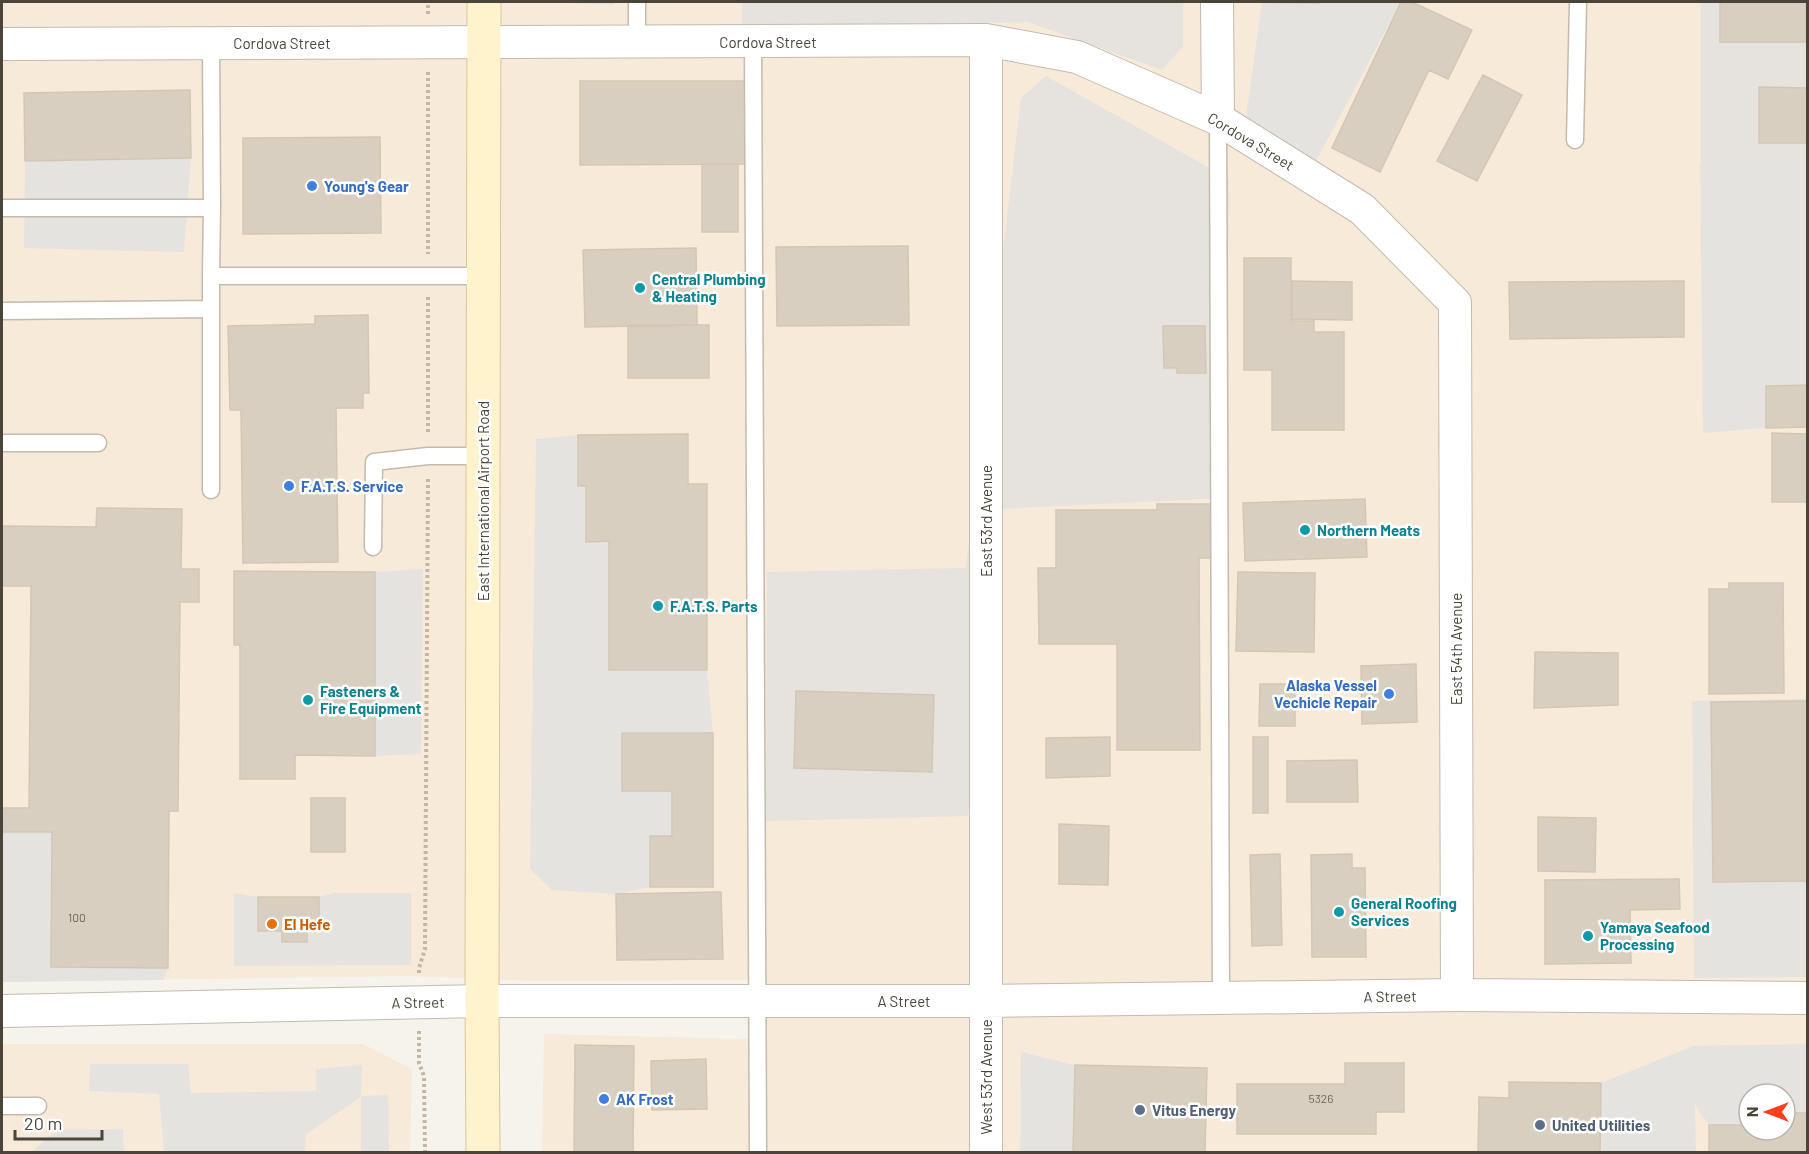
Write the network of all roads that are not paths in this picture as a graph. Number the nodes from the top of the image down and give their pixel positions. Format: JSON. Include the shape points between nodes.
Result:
{"nodes":[{"id":1,"x":484,"y":2,"type":"edge"},
{"id":2,"x":637,"y":2,"type":"edge"},
{"id":3,"x":1217,"y":2,"type":"edge"},
{"id":4,"x":1578,"y":2,"type":"edge"},
{"id":5,"x":986,"y":40,"type":"junction"},
{"id":6,"x":637,"y":41,"type":"junction"},
{"id":7,"x":485,"y":42,"type":"junction"},
{"id":8,"x":753,"y":42,"type":"junction"},
{"id":9,"x":211,"y":43,"type":"junction"},
{"id":10,"x":2,"y":44,"type":"edge"},
{"id":11,"x":1218,"y":119,"type":"junction"},
{"id":12,"x":1575,"y":140,"type":"dead end"},
{"id":13,"x":2,"y":208,"type":"edge"},
{"id":14,"x":212,"y":208,"type":"junction"},
{"id":15,"x":211,"y":276,"type":"junction"},
{"id":16,"x":484,"y":276,"type":"junction"},
{"id":17,"x":1455,"y":303,"type":"joint"},
{"id":18,"x":211,"y":309,"type":"junction"},
{"id":19,"x":2,"y":311,"type":"edge"},
{"id":20,"x":2,"y":443,"type":"edge"},
{"id":21,"x":98,"y":443,"type":"dead end"},
{"id":22,"x":483,"y":456,"type":"junction"},
{"id":23,"x":211,"y":490,"type":"dead end"},
{"id":24,"x":373,"y":547,"type":"dead end"},
{"id":25,"x":1456,"y":995,"type":"junction"},
{"id":26,"x":1221,"y":998,"type":"junction"},
{"id":27,"x":1808,"y":998,"type":"edge"},
{"id":28,"x":482,"y":1000,"type":"junction"},
{"id":29,"x":757,"y":1001,"type":"junction"},
{"id":30,"x":986,"y":1001,"type":"junction"},
{"id":31,"x":2,"y":1011,"type":"edge"},
{"id":32,"x":2,"y":1106,"type":"edge"},
{"id":33,"x":38,"y":1106,"type":"dead end"},
{"id":34,"x":483,"y":1152,"type":"edge"},
{"id":35,"x":758,"y":1152,"type":"edge"},
{"id":36,"x":986,"y":1152,"type":"edge"}],
"edges":[{"from":1,"to":7,"type":"main road","name":"East International Airport Road"},
{"from":2,"to":6,"type":"lane"},
{"from":3,"to":11,"type":"street"},
{"from":4,"to":12,"type":"lane"},
{"from":5,"to":8,"type":"street","name":"Cordova Street"},
{"from":5,"to":11,"type":"street","name":"Cordova Street","via":[[1077,57]]},
{"from":5,"to":30,"type":"street","name":"East 53rd Avenue"},
{"from":6,"to":7,"type":"street","name":"Cordova Street"},
{"from":6,"to":8,"type":"street","name":"Cordova Street"},
{"from":7,"to":9,"type":"street","name":"Cordova Street"},
{"from":7,"to":16,"type":"main road","name":"East International Airport Road"},
{"from":8,"to":29,"type":"lane"},
{"from":9,"to":10,"type":"street","name":"Cordova Street"},
{"from":9,"to":14,"type":"lane"},
{"from":11,"to":17,"type":"street","name":"Cordova Street","via":[[1362,209]]},
{"from":11,"to":26,"type":"lane"},
{"from":13,"to":14,"type":"lane"},
{"from":14,"to":15,"type":"lane"},
{"from":15,"to":16,"type":"lane"},
{"from":15,"to":18,"type":"lane"},
{"from":16,"to":22,"type":"main road","name":"East International Airport Road"},
{"from":17,"to":25,"type":"street","name":"East 54th Avenue"},
{"from":18,"to":19,"type":"lane"},
{"from":18,"to":23,"type":"lane"},
{"from":20,"to":21,"type":"lane"},
{"from":22,"to":24,"type":"lane","via":[[428,456],[374,462]]},
{"from":22,"to":28,"type":"main road","name":"East International Airport Road"},
{"from":25,"to":26,"type":"street","name":"A Street"},
{"from":25,"to":27,"type":"street","name":"A Street"},
{"from":26,"to":30,"type":"street","name":"A Street"},
{"from":28,"to":29,"type":"street","name":"A Street"},
{"from":28,"to":31,"type":"street","name":"A Street"},
{"from":28,"to":34,"type":"main road","name":"East International Airport Road"},
{"from":29,"to":30,"type":"street","name":"A Street"},
{"from":29,"to":35,"type":"lane"},
{"from":30,"to":36,"type":"street","name":"West 53rd Avenue"},
{"from":32,"to":33,"type":"lane"}]}
